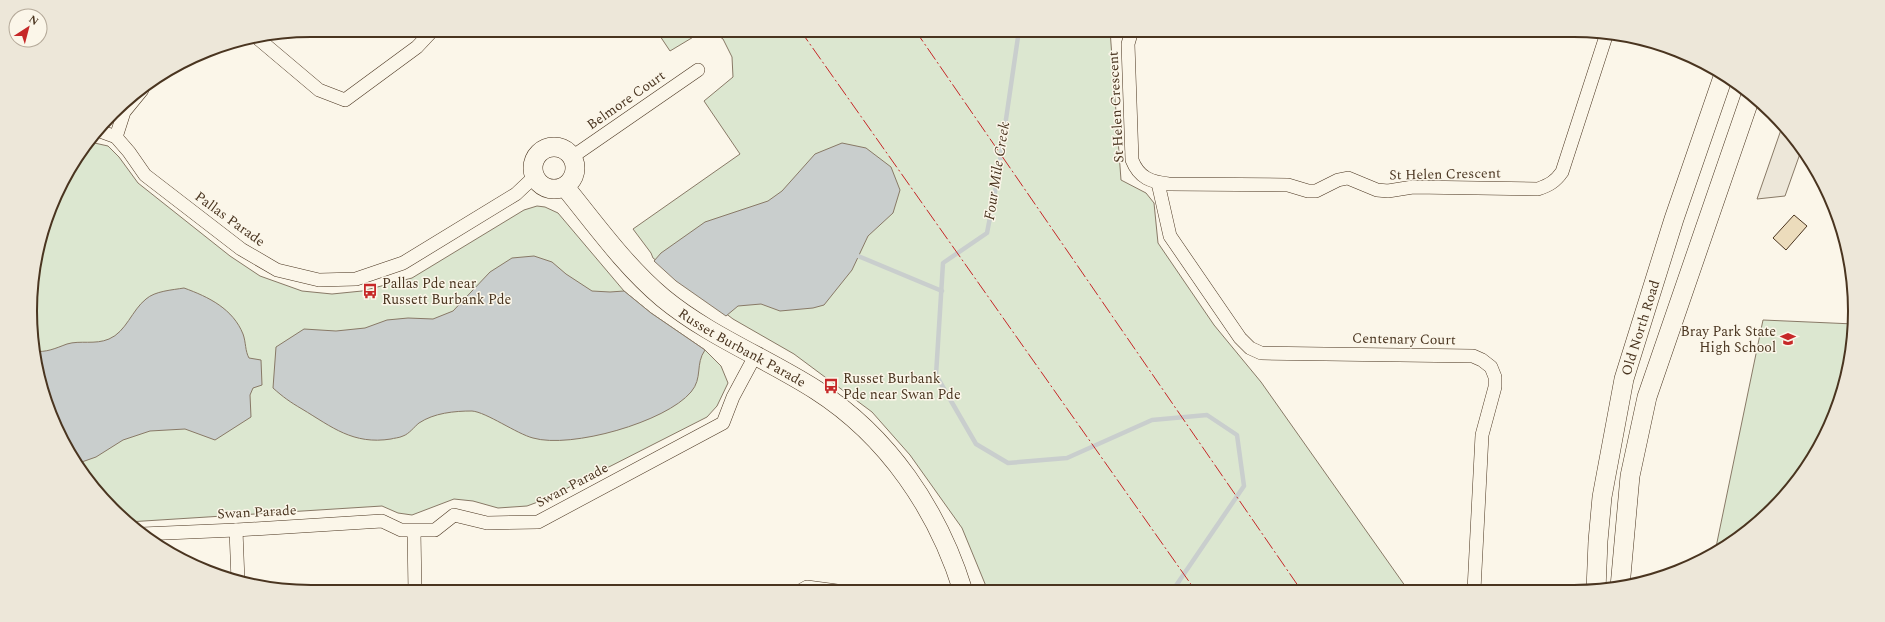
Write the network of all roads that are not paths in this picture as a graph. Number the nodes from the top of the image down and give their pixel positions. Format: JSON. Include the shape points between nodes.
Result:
{"nodes":[{"id":1,"x":427,"y":37,"type":"edge"},
{"id":2,"x":1130,"y":37,"type":"edge"},
{"id":3,"x":1605,"y":39,"type":"edge"},
{"id":4,"x":261,"y":41,"type":"edge"},
{"id":5,"x":698,"y":70,"type":"dead end"},
{"id":6,"x":1722,"y":80,"type":"edge"},
{"id":7,"x":1749,"y":100,"type":"edge"},
{"id":8,"x":129,"y":106,"type":"edge"},
{"id":9,"x":103,"y":132,"type":"edge"},
{"id":10,"x":116,"y":137,"type":"junction"},
{"id":11,"x":572,"y":157,"type":"junction"},
{"id":12,"x":534,"y":178,"type":"junction"},
{"id":13,"x":1158,"y":183,"type":"junction"},
{"id":14,"x":1175,"y":184,"type":"junction"},
{"id":15,"x":565,"y":187,"type":"junction"},
{"id":16,"x":1166,"y":213,"type":"junction"},
{"id":17,"x":755,"y":356,"type":"junction"},
{"id":18,"x":236,"y":530,"type":"junction"},
{"id":19,"x":414,"y":531,"type":"junction"},
{"id":20,"x":152,"y":534,"type":"edge"},
{"id":21,"x":238,"y":575,"type":"edge"},
{"id":22,"x":1621,"y":581,"type":"edge"},
{"id":23,"x":1596,"y":584,"type":"edge"},
{"id":24,"x":415,"y":585,"type":"edge"},
{"id":25,"x":961,"y":585,"type":"edge"},
{"id":26,"x":1474,"y":585,"type":"edge"}],
"edges":[{"from":1,"to":4,"type":"street","via":[[344,100],[319,90]]},
{"from":2,"to":13,"type":"street","name":"St Helen Crescent","via":[[1128,44],[1132,160],[1142,176]]},
{"from":3,"to":14,"type":"street","name":"St Helen Crescent","via":[[1562,172],[1556,181],[1538,189],[1413,187],[1388,191],[1377,190],[1348,178],[1316,191],[1288,185]]},
{"from":5,"to":11,"type":"street","name":"Belmore Court"},
{"from":6,"to":23,"type":"main road","name":"Old North Road","via":[[1671,227],[1624,379],[1602,497]]},
{"from":7,"to":22,"type":"main road","name":"Old North Road","via":[[1647,397],[1630,476]]},
{"from":8,"to":10,"type":"street","via":[[124,112]]},
{"from":9,"to":10,"type":"street","name":"Pallas Parade"},
{"from":10,"to":12,"type":"street","name":"Pallas Parade","via":[[145,175],[241,249],[277,270],[319,280],[356,279],[404,263],[516,194]]},
{"from":11,"to":12,"type":"main road","via":[[564,149],[546,148],[536,156],[533,163]]},
{"from":11,"to":15,"type":"main road","via":[[575,164],[574,177]]},
{"from":12,"to":15,"type":"main road","via":[[544,188]]},
{"from":13,"to":14,"type":"street","name":"St Helen Crescent"},
{"from":13,"to":16,"type":"street","name":"Centenary Court"},
{"from":14,"to":16,"type":"street","name":"Centenary Court"},
{"from":15,"to":17,"type":"main road","name":"Russet Burbank Parade","via":[[638,276],[689,317]]},
{"from":16,"to":26,"type":"street","name":"Centenary Court","via":[[1170,236],[1240,338],[1261,353],[1473,356],[1491,367],[1495,387],[1482,435]]},
{"from":17,"to":19,"type":"street","name":"Swan Parade","via":[[733,397],[723,423],[538,522],[487,523],[454,515],[435,530]]},
{"from":17,"to":25,"type":"main road","name":"Russet Burbank Parade","via":[[816,390],[844,410],[870,434],[896,463],[919,495],[937,525]]},
{"from":18,"to":19,"type":"street","name":"Swan Parade","via":[[382,520],[401,530]]},
{"from":18,"to":20,"type":"street","name":"Swan Parade"},
{"from":18,"to":21,"type":"street"},
{"from":19,"to":24,"type":"street"}]}
